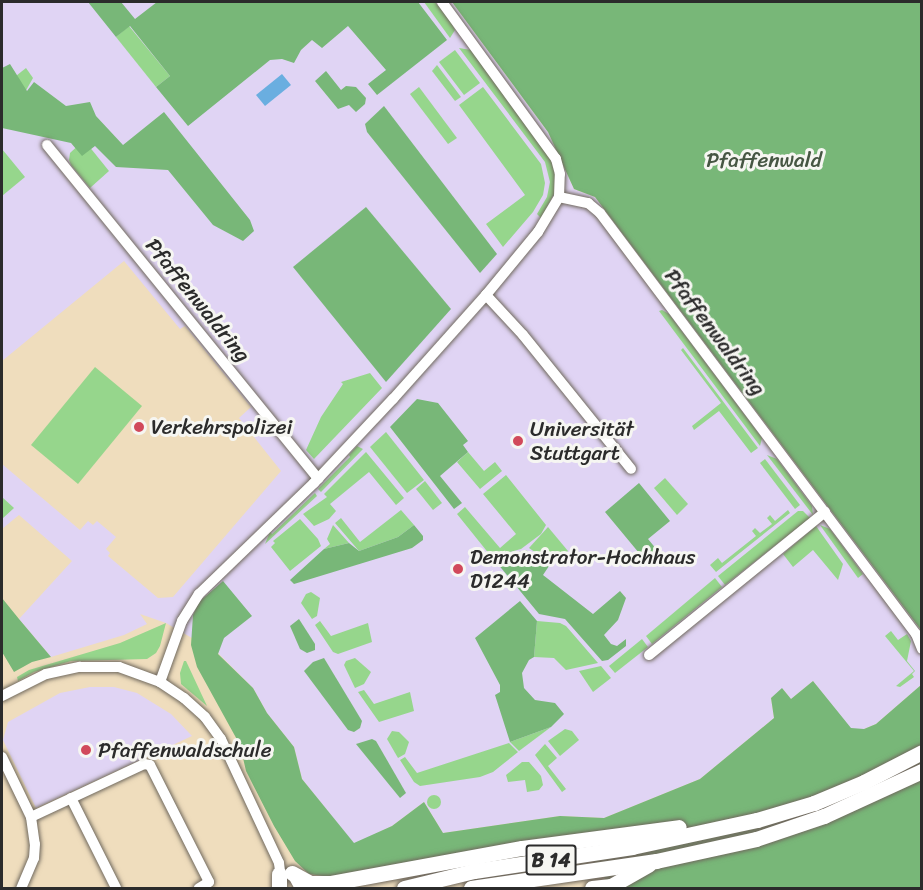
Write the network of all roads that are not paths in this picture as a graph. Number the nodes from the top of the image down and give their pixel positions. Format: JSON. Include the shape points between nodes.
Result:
{"nodes":[{"id":1,"x":442,"y":2,"type":"edge"},
{"id":2,"x":48,"y":145,"type":"dead end"},
{"id":3,"x":559,"y":197,"type":"junction"},
{"id":4,"x":486,"y":295,"type":"junction"},
{"id":5,"x":631,"y":469,"type":"dead end"},
{"id":6,"x":318,"y":479,"type":"junction"},
{"id":7,"x":825,"y":512,"type":"junction"},
{"id":8,"x":921,"y":650,"type":"edge"},
{"id":9,"x":649,"y":655,"type":"dead end"},
{"id":10,"x":160,"y":682,"type":"junction"},
{"id":11,"x":2,"y":696,"type":"edge"},
{"id":12,"x":921,"y":752,"type":"edge"},
{"id":13,"x":2,"y":757,"type":"edge"},
{"id":14,"x":921,"y":771,"type":"edge"},
{"id":15,"x":70,"y":798,"type":"junction"},
{"id":16,"x":32,"y":818,"type":"junction"},
{"id":17,"x":697,"y":832,"type":"junction"},
{"id":18,"x":656,"y":861,"type":"junction"},
{"id":19,"x":282,"y":874,"type":"edge"},
{"id":20,"x":388,"y":874,"type":"junction"},
{"id":21,"x":21,"y":888,"type":"edge"},
{"id":22,"x":116,"y":888,"type":"edge"},
{"id":23,"x":200,"y":888,"type":"edge"},
{"id":24,"x":286,"y":888,"type":"edge"},
{"id":25,"x":300,"y":888,"type":"edge"},
{"id":26,"x":360,"y":888,"type":"edge"},
{"id":27,"x":404,"y":888,"type":"edge"},
{"id":28,"x":471,"y":888,"type":"edge"},
{"id":29,"x":592,"y":888,"type":"edge"}],
"edges":[{"from":1,"to":3,"type":"street","via":[[556,159]]},
{"from":2,"to":6,"type":"street","name":"Pfaffenwaldring"},
{"from":3,"to":4,"type":"street","via":[[538,232]]},
{"from":3,"to":7,"type":"street","name":"Pfaffenwaldring","via":[[588,203],[600,213]]},
{"from":4,"to":5,"type":"street"},
{"from":4,"to":6,"type":"street"},
{"from":6,"to":10,"type":"street","via":[[199,594],[182,621]]},
{"from":7,"to":8,"type":"street","name":"Pfaffenwaldring","via":[[916,634]]},
{"from":7,"to":9,"type":"street"},
{"from":10,"to":11,"type":"street","via":[[119,667],[80,667],[46,674]]},
{"from":10,"to":19,"type":"street","via":[[191,705],[221,739]]},
{"from":12,"to":17,"type":"highway","number":"B 14","via":[[814,803]]},
{"from":13,"to":16,"type":"street"},
{"from":14,"to":18,"type":"highway","number":"B 14","via":[[858,802],[791,828]]},
{"from":15,"to":16,"type":"street"},
{"from":15,"to":22,"type":"street"},
{"from":15,"to":23,"type":"street","via":[[144,764],[150,765],[209,882]]},
{"from":16,"to":21,"type":"street","via":[[34,858]]},
{"from":17,"to":20,"type":"highway","number":"B 14","via":[[691,826],[522,848]]},
{"from":17,"to":27,"type":"highway","number":"B 14","via":[[632,848],[474,871]]},
{"from":18,"to":28,"type":"highway","number":"B 14"},
{"from":18,"to":29,"type":"highway","number":"B 14","via":[[611,886]]},
{"from":19,"to":20,"type":"highway","number":"B 14","via":[[319,884]]},
{"from":19,"to":24,"type":"street"},
{"from":19,"to":25,"type":"street"},
{"from":20,"to":26,"type":"highway","number":"B 14"}]}
